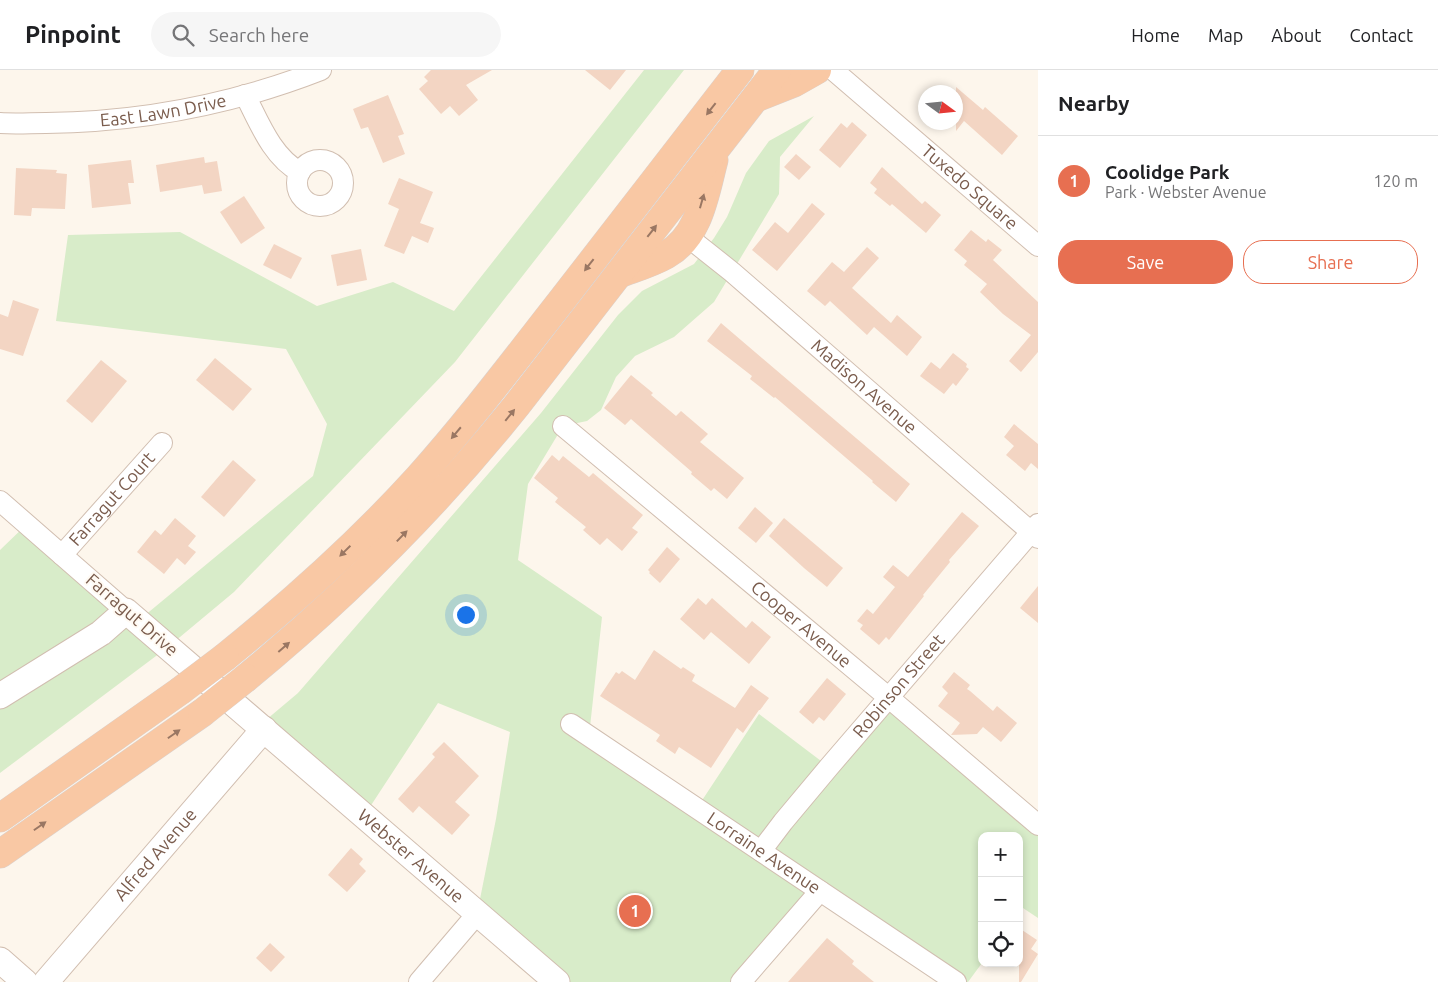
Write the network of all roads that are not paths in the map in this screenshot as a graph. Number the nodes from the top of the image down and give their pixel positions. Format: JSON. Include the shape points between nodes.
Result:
{"nodes":[{"id":1,"x":321,"y":70,"type":"edge"},
{"id":2,"x":740,"y":70,"type":"edge"},
{"id":3,"x":777,"y":70,"type":"edge"},
{"id":4,"x":817,"y":70,"type":"edge"},
{"id":5,"x":833,"y":70,"type":"edge"},
{"id":6,"x":245,"y":95,"type":"junction"},
{"id":7,"x":755,"y":99,"type":"junction"},
{"id":8,"x":0,"y":123,"type":"edge"},
{"id":9,"x":717,"y":147,"type":"junction"},
{"id":10,"x":300,"y":172,"type":"dead end"},
{"id":11,"x":688,"y":237,"type":"junction"},
{"id":12,"x":1038,"y":246,"type":"edge"},
{"id":13,"x":619,"y":274,"type":"junction"},
{"id":14,"x":563,"y":426,"type":"dead end"},
{"id":15,"x":162,"y":443,"type":"dead end"},
{"id":16,"x":0,"y":500,"type":"edge"},
{"id":17,"x":1036,"y":531,"type":"edge"},
{"id":18,"x":62,"y":555,"type":"junction"},
{"id":19,"x":126,"y":611,"type":"junction"},
{"id":20,"x":0,"y":696,"type":"edge"},
{"id":21,"x":888,"y":697,"type":"junction"},
{"id":22,"x":571,"y":724,"type":"dead end"},
{"id":23,"x":264,"y":729,"type":"junction"},
{"id":24,"x":110,"y":742,"type":"junction"},
{"id":25,"x":0,"y":796,"type":"edge"},
{"id":26,"x":0,"y":818,"type":"edge"},
{"id":27,"x":1038,"y":825,"type":"edge"},
{"id":28,"x":761,"y":851,"type":"junction"},
{"id":29,"x":0,"y":854,"type":"edge"},
{"id":30,"x":820,"y":891,"type":"junction"},
{"id":31,"x":477,"y":914,"type":"junction"},
{"id":32,"x":0,"y":960,"type":"edge"},
{"id":33,"x":25,"y":982,"type":"edge"},
{"id":34,"x":46,"y":982,"type":"edge"},
{"id":35,"x":419,"y":982,"type":"edge"},
{"id":36,"x":557,"y":982,"type":"edge"},
{"id":37,"x":741,"y":982,"type":"edge"},
{"id":38,"x":956,"y":982,"type":"edge"}],
"edges":[{"from":1,"to":6,"type":"street","name":"East Lawn Drive"},
{"from":2,"to":24,"type":"highway","one_way":true,"bridge":true,"via":[[486,398],[397,500],[332,564],[225,658]]},
{"from":3,"to":7,"type":"highway"},
{"from":4,"to":7,"type":"highway"},
{"from":5,"to":12,"type":"street","name":"Tuxedo Square"},
{"from":6,"to":8,"type":"street","name":"East Lawn Drive","via":[[129,118]]},
{"from":6,"to":10,"type":"street","via":[[277,154]]},
{"from":7,"to":9,"type":"highway"},
{"from":11,"to":9,"type":"highway","one_way":true,"via":[[701,207]]},
{"from":13,"to":9,"type":"highway","one_way":true},
{"from":11,"to":13,"type":"highway","via":[[666,256]]},
{"from":11,"to":17,"type":"street","name":"Madison Avenue"},
{"from":29,"to":13,"type":"highway","one_way":true,"bridge":true,"via":[[202,713],[378,561],[496,432]]},
{"from":14,"to":21,"type":"street","name":"Cooper Avenue"},
{"from":15,"to":18,"type":"street","name":"Farragut Court"},
{"from":16,"to":18,"type":"street","name":"Farragut Drive"},
{"from":17,"to":21,"type":"street","name":"Robinson Street"},
{"from":18,"to":19,"type":"street","name":"Farragut Drive"},
{"from":19,"to":20,"type":"street","via":[[101,633]]},
{"from":19,"to":23,"type":"street","name":"Farragut Drive"},
{"from":21,"to":27,"type":"street","name":"Cooper Avenue"},
{"from":21,"to":28,"type":"street","name":"Robinson Street"},
{"from":22,"to":28,"type":"street","name":"Lorraine Avenue"},
{"from":23,"to":31,"type":"street","name":"Webster Avenue"},
{"from":23,"to":34,"type":"street","name":"Alfred Avenue"},
{"from":24,"to":25,"type":"highway"},
{"from":24,"to":26,"type":"highway"},
{"from":28,"to":30,"type":"street","name":"Lorraine Avenue"},
{"from":30,"to":37,"type":"street"},
{"from":30,"to":38,"type":"street","name":"Lorraine Avenue"},
{"from":31,"to":35,"type":"street"},
{"from":31,"to":36,"type":"street","name":"Webster Avenue"},
{"from":32,"to":33,"type":"street"}]}
